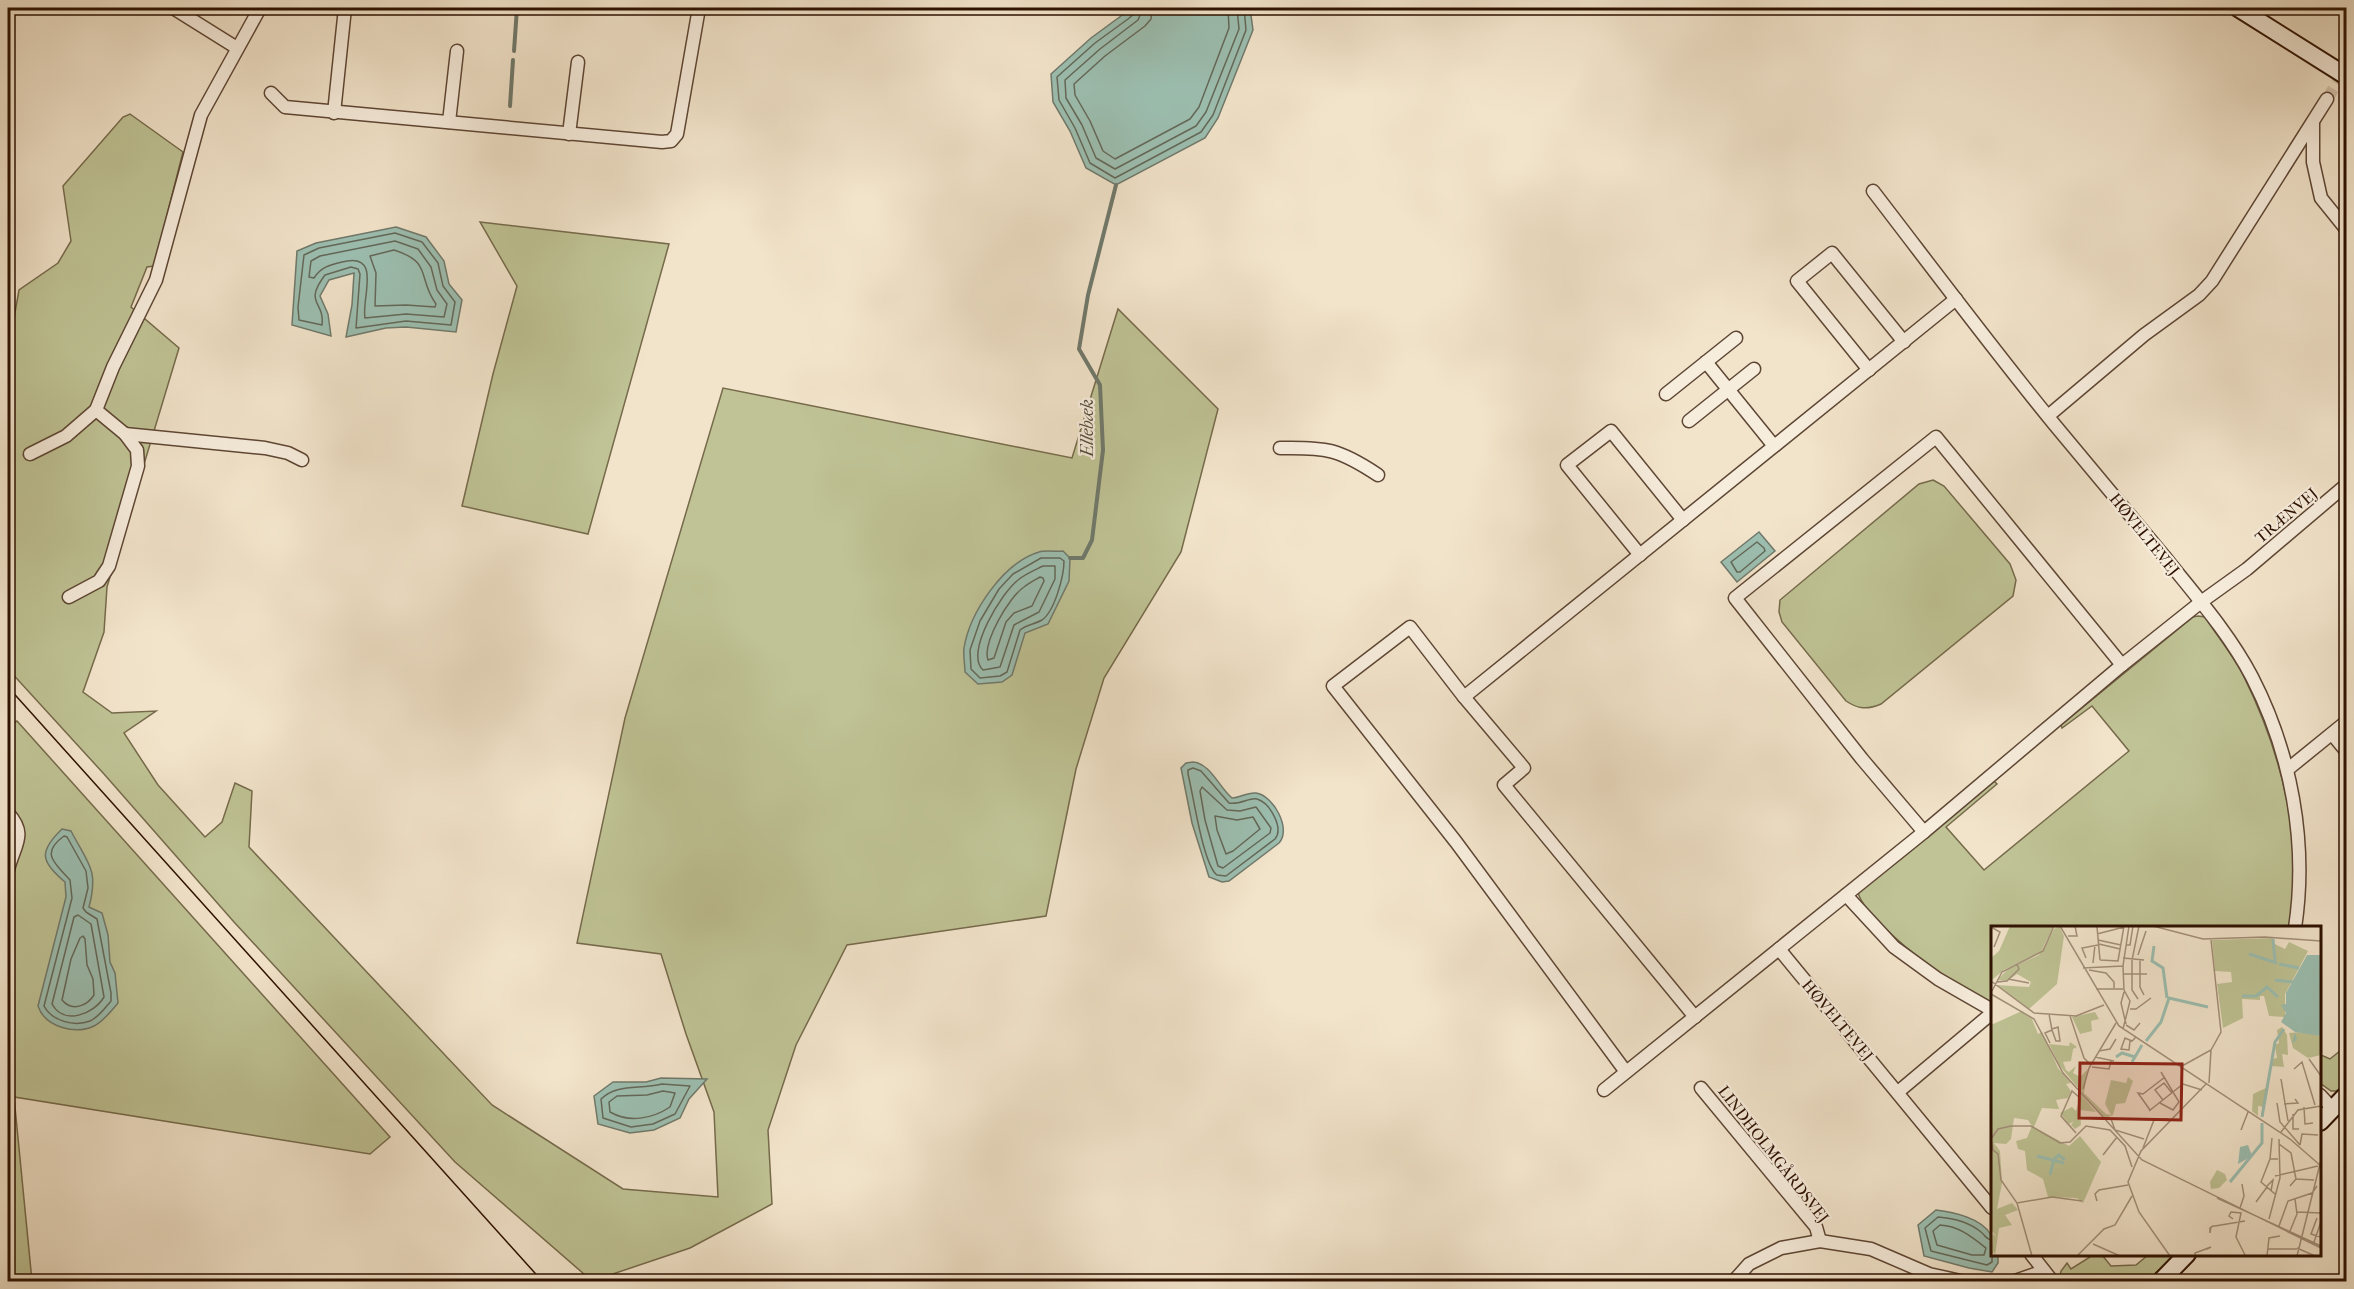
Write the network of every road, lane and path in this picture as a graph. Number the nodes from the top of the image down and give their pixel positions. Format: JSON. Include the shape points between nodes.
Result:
{"nodes":[{"id":1,"x":173,"y":8,"type":"edge"},
{"id":2,"x":260,"y":8,"type":"edge"},
{"id":3,"x":345,"y":8,"type":"edge"},
{"id":4,"x":699,"y":8,"type":"edge"},
{"id":5,"x":2238,"y":8,"type":"edge"},
{"id":6,"x":237,"y":48,"type":"junction"},
{"id":7,"x":457,"y":51,"type":"dead end"},
{"id":8,"x":578,"y":62,"type":"dead end"},
{"id":9,"x":2346,"y":76,"type":"edge"},
{"id":10,"x":271,"y":93,"type":"dead end"},
{"id":11,"x":2327,"y":99,"type":"tunnel mouth"},
{"id":12,"x":334,"y":113,"type":"junction"},
{"id":13,"x":449,"y":122,"type":"junction"},
{"id":14,"x":2313,"y":122,"type":"junction"},
{"id":15,"x":569,"y":134,"type":"junction"},
{"id":16,"x":1873,"y":191,"type":"dead end"},
{"id":17,"x":2346,"y":229,"type":"edge"},
{"id":18,"x":1956,"y":299,"type":"junction"},
{"id":19,"x":1736,"y":338,"type":"dead end"},
{"id":20,"x":1904,"y":342,"type":"junction"},
{"id":21,"x":1706,"y":362,"type":"junction"},
{"id":22,"x":1754,"y":369,"type":"dead end"},
{"id":23,"x":1869,"y":370,"type":"junction"},
{"id":24,"x":1728,"y":389,"type":"junction"},
{"id":25,"x":1666,"y":394,"type":"dead end"},
{"id":26,"x":96,"y":410,"type":"junction"},
{"id":27,"x":2048,"y":416,"type":"junction"},
{"id":28,"x":1689,"y":421,"type":"dead end"},
{"id":29,"x":125,"y":434,"type":"junction"},
{"id":30,"x":1774,"y":446,"type":"junction"},
{"id":31,"x":1280,"y":448,"type":"dead end"},
{"id":32,"x":30,"y":454,"type":"dead end"},
{"id":33,"x":302,"y":460,"type":"dead end"},
{"id":34,"x":1378,"y":475,"type":"dead end"},
{"id":35,"x":2346,"y":485,"type":"edge"},
{"id":36,"x":1683,"y":520,"type":"junction"},
{"id":37,"x":1640,"y":555,"type":"junction"},
{"id":38,"x":69,"y":597,"type":"dead end"},
{"id":39,"x":2201,"y":602,"type":"junction"},
{"id":40,"x":2122,"y":665,"type":"junction"},
{"id":41,"x":1464,"y":697,"type":"junction"},
{"id":42,"x":2346,"y":722,"type":"edge"},
{"id":43,"x":2332,"y":734,"type":"junction"},
{"id":44,"x":2346,"y":751,"type":"edge"},
{"id":45,"x":2288,"y":769,"type":"junction"},
{"id":46,"x":8,"y":813,"type":"edge"},
{"id":47,"x":1924,"y":832,"type":"junction"},
{"id":48,"x":8,"y":870,"type":"edge"},
{"id":49,"x":1846,"y":895,"type":"junction"},
{"id":50,"x":2295,"y":926,"type":"edge"},
{"id":51,"x":1779,"y":949,"type":"junction"},
{"id":52,"x":1991,"y":1010,"type":"edge"},
{"id":53,"x":1991,"y":1012,"type":"edge"},
{"id":54,"x":1695,"y":1017,"type":"junction"},
{"id":55,"x":1626,"y":1072,"type":"junction"},
{"id":56,"x":1701,"y":1088,"type":"dead end"},
{"id":57,"x":1604,"y":1090,"type":"dead end"},
{"id":58,"x":1898,"y":1092,"type":"junction"},
{"id":59,"x":2346,"y":1095,"type":"edge"},
{"id":60,"x":2321,"y":1097,"type":"edge"},
{"id":61,"x":2333,"y":1109,"type":"junction"},
{"id":62,"x":2321,"y":1121,"type":"edge"},
{"id":63,"x":1991,"y":1207,"type":"edge"},
{"id":64,"x":1820,"y":1241,"type":"junction"},
{"id":65,"x":2033,"y":1256,"type":"edge"},
{"id":66,"x":2185,"y":1256,"type":"edge"},
{"id":67,"x":2044,"y":1271,"type":"junction"},
{"id":68,"x":1733,"y":1281,"type":"edge"},
{"id":69,"x":1965,"y":1281,"type":"edge"},
{"id":70,"x":2012,"y":1281,"type":"edge"},
{"id":71,"x":2053,"y":1281,"type":"edge"},
{"id":72,"x":2160,"y":1281,"type":"edge"}],
"edges":[{"from":1,"to":6,"type":"street"},
{"from":2,"to":6,"type":"street"},
{"from":3,"to":12,"type":"street"},
{"from":4,"to":15,"type":"street","via":[[677,134],[671,141]]},
{"from":5,"to":9,"type":"main road"},
{"from":6,"to":26,"type":"street","via":[[201,115],[156,280]]},
{"from":7,"to":13,"type":"street"},
{"from":8,"to":15,"type":"street"},
{"from":10,"to":12,"type":"street","via":[[285,107]]},
{"from":11,"to":14,"type":"street"},
{"from":12,"to":13,"type":"street"},
{"from":13,"to":15,"type":"street"},
{"from":14,"to":17,"type":"street","via":[[2313,162],[2321,198]]},
{"from":14,"to":27,"type":"street","via":[[2212,281]]},
{"from":16,"to":18,"type":"street","name":"HØVELTEVEJ"},
{"from":18,"to":20,"type":"street"},
{"from":18,"to":27,"type":"street","name":"HØVELTEVEJ"},
{"from":19,"to":21,"type":"street"},
{"from":20,"to":23,"type":"street"},
{"from":20,"to":23,"type":"street","via":[[1832,253],[1797,281]]},
{"from":21,"to":24,"type":"street"},
{"from":21,"to":25,"type":"street"},
{"from":22,"to":24,"type":"street"},
{"from":23,"to":30,"type":"street"},
{"from":24,"to":28,"type":"street"},
{"from":24,"to":30,"type":"street"},
{"from":26,"to":29,"type":"street"},
{"from":26,"to":32,"type":"street","via":[[66,436]]},
{"from":27,"to":39,"type":"street","name":"HØVELTEVEJ"},
{"from":29,"to":33,"type":"street","via":[[265,448]]},
{"from":29,"to":38,"type":"street","via":[[137,450],[138,466],[109,566],[99,581]]},
{"from":30,"to":36,"type":"street"},
{"from":31,"to":34,"type":"street","via":[[1321,447],[1353,458]]},
{"from":35,"to":39,"type":"street","name":"TRÆNVEJ","via":[[2247,569]]},
{"from":36,"to":37,"type":"street"},
{"from":36,"to":37,"type":"street","via":[[1611,430],[1593,444],[1568,465]]},
{"from":37,"to":41,"type":"street"},
{"from":39,"to":40,"type":"street","name":"TRÆNVEJ"},
{"from":39,"to":45,"type":"street","name":"HØVELTEVEJ","via":[[2252,677]]},
{"from":40,"to":47,"type":"street","name":"TRÆNVEJ"},
{"from":40,"to":47,"type":"street","via":[[1936,436],[1735,598]]},
{"from":41,"to":54,"type":"street","via":[[1524,768],[1504,784]]},
{"from":41,"to":55,"type":"street","via":[[1410,627],[1333,686],[1456,842]]},
{"from":42,"to":43,"type":"street"},
{"from":43,"to":44,"type":"street"},
{"from":43,"to":45,"type":"street"},
{"from":45,"to":50,"type":"street","name":"HØVELTEVEJ","via":[[2299,867]]},
{"from":46,"to":48,"type":"street","via":[[20,833]]},
{"from":47,"to":49,"type":"street","name":"TRÆNVEJ"},
{"from":49,"to":51,"type":"street","name":"TRÆNVEJ"},
{"from":49,"to":52,"type":"street","via":[[1894,947],[1938,980]]},
{"from":51,"to":54,"type":"street","name":"TRÆNVEJ"},
{"from":51,"to":58,"type":"street","name":"HØVELTEVEJ"},
{"from":53,"to":58,"type":"street"},
{"from":54,"to":55,"type":"street","name":"TRÆNVEJ"},
{"from":55,"to":57,"type":"street","name":"TRÆNVEJ"},
{"from":56,"to":64,"type":"street","name":"LINDHOLMGÅRDSVEJ","via":[[1816,1227]]},
{"from":58,"to":63,"type":"street","name":"HØVELTEVEJ"},
{"from":59,"to":61,"type":"main road"},
{"from":60,"to":61,"type":"street"},
{"from":61,"to":62,"type":"main road"},
{"from":64,"to":68,"type":"street","via":[[1781,1248],[1749,1264]]},
{"from":64,"to":69,"type":"street","via":[[1871,1249],[1929,1274]]},
{"from":65,"to":67,"type":"street"},
{"from":66,"to":72,"type":"main road"},
{"from":67,"to":70,"type":"street"},
{"from":67,"to":71,"type":"street"}]}
